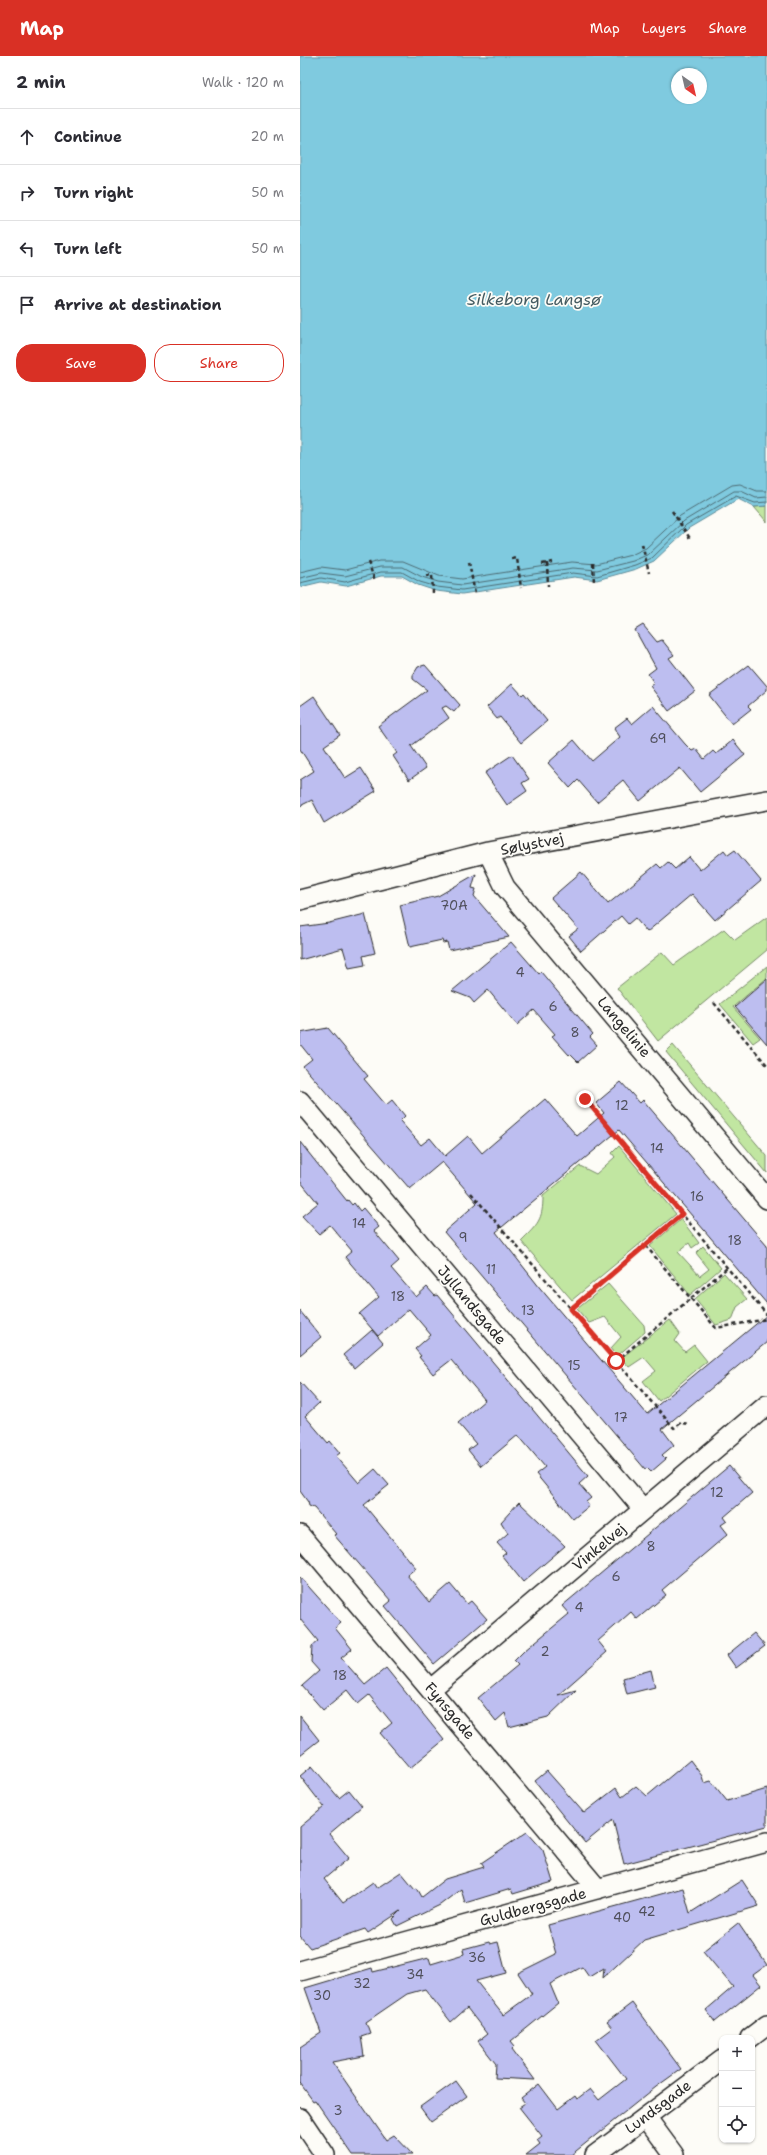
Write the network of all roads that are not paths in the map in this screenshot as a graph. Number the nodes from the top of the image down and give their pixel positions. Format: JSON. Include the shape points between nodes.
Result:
{"nodes":[{"id":1,"x":767,"y":800,"type":"edge"},
{"id":2,"x":488,"y":852,"type":"junction"},
{"id":3,"x":300,"y":900,"type":"edge"},
{"id":4,"x":300,"y":1101,"type":"edge"},
{"id":5,"x":767,"y":1199,"type":"edge"},
{"id":6,"x":767,"y":1405,"type":"edge"},
{"id":7,"x":643,"y":1509,"type":"junction"},
{"id":8,"x":300,"y":1535,"type":"edge"},
{"id":9,"x":431,"y":1689,"type":"junction"},
{"id":10,"x":767,"y":1842,"type":"edge"},
{"id":11,"x":598,"y":1889,"type":"junction"},
{"id":12,"x":300,"y":1970,"type":"edge"},
{"id":13,"x":767,"y":2026,"type":"edge"},
{"id":14,"x":754,"y":2035,"type":"edge"},
{"id":15,"x":719,"y":2062,"type":"edge"},
{"id":16,"x":646,"y":2117,"type":"junction"},
{"id":17,"x":300,"y":2118,"type":"edge"},
{"id":18,"x":325,"y":2155,"type":"edge"},
{"id":19,"x":595,"y":2155,"type":"edge"},
{"id":20,"x":674,"y":2155,"type":"edge"}],
"edges":[{"from":1,"to":2,"type":"street","name":"Sølystvej"},
{"from":2,"to":3,"type":"street","name":"Sølystvej"},
{"from":2,"to":5,"type":"street","name":"Langelinie","via":[[505,887]]},
{"from":4,"to":7,"type":"street","name":"Jyllandsgade"},
{"from":6,"to":7,"type":"street","name":"Vinkelvej"},
{"from":7,"to":9,"type":"street","name":"Vinkelvej"},
{"from":8,"to":9,"type":"street","name":"Fynsgade"},
{"from":9,"to":11,"type":"street","name":"Fynsgade"},
{"from":10,"to":11,"type":"street","name":"Guldbergsgade"},
{"from":11,"to":12,"type":"street","name":"Guldbergsgade"},
{"from":13,"to":14,"type":"street"},
{"from":15,"to":16,"type":"street","name":"Lundsgade"},
{"from":16,"to":19,"type":"street","name":"Lundsgade"},
{"from":16,"to":20,"type":"street"},
{"from":17,"to":18,"type":"street"}]}
